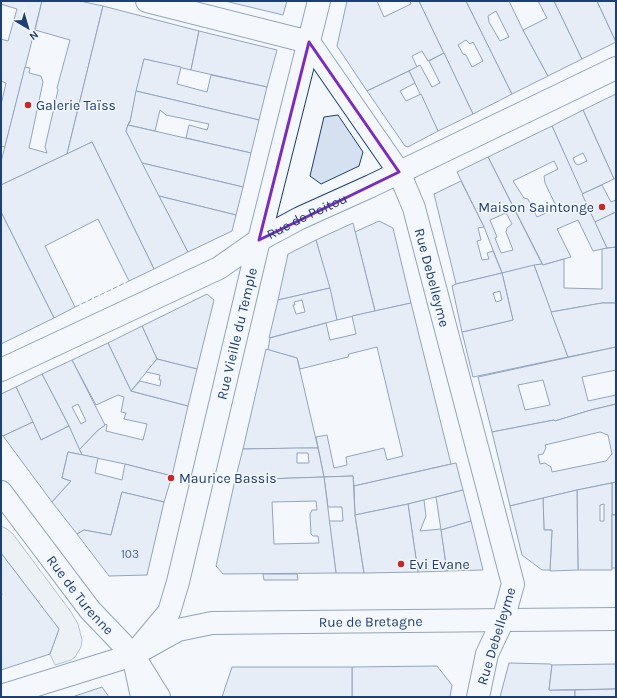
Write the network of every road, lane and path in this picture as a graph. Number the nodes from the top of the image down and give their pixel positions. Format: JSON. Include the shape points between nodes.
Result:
{"nodes":[{"id":1,"x":147,"y":1,"type":"edge"},
{"id":2,"x":319,"y":1,"type":"edge"},
{"id":3,"x":309,"y":42,"type":"junction"},
{"id":4,"x":616,"y":68,"type":"edge"},
{"id":5,"x":399,"y":172,"type":"junction"},
{"id":6,"x":259,"y":240,"type":"junction"},
{"id":7,"x":1,"y":370,"type":"edge"},
{"id":8,"x":1,"y":492,"type":"edge"},
{"id":9,"x":616,"y":619,"type":"edge"},
{"id":10,"x":503,"y":620,"type":"junction"},
{"id":11,"x":133,"y":655,"type":"junction"},
{"id":12,"x":1,"y":696,"type":"edge"},
{"id":13,"x":142,"y":697,"type":"edge"},
{"id":14,"x":159,"y":697,"type":"edge"},
{"id":15,"x":478,"y":697,"type":"edge"}],
"edges":[{"from":1,"to":3,"type":"street"},
{"from":2,"to":3,"type":"street","name":"Rue Vieille du Temple"},
{"from":3,"to":5,"type":"street","name":"Rue Debelleyme"},
{"from":3,"to":6,"type":"street","name":"Rue Vieille du Temple"},
{"from":4,"to":5,"type":"street","name":"Rue de Poitou"},
{"from":5,"to":6,"type":"street","name":"Rue de Poitou"},
{"from":5,"to":10,"type":"street","name":"Rue Debelleyme","via":[[414,208],[513,584]]},
{"from":6,"to":7,"type":"street","name":"Rue de Poitou","via":[[219,268]]},
{"from":6,"to":11,"type":"street","name":"Rue Vieille du Temple","via":[[169,612]]},
{"from":8,"to":11,"type":"street","name":"Rue de Turenne","via":[[90,610]]},
{"from":9,"to":10,"type":"street","name":"Rue de Bretagne"},
{"from":10,"to":11,"type":"street","name":"Rue de Bretagne","via":[[212,623],[178,630]]},
{"from":10,"to":15,"type":"street","name":"Rue Debelleyme","via":[[488,654]]},
{"from":11,"to":12,"type":"street","name":"Rue de Bretagne"},
{"from":11,"to":13,"type":"street"},
{"from":11,"to":14,"type":"street","name":"Rue de Turenne"}]}
